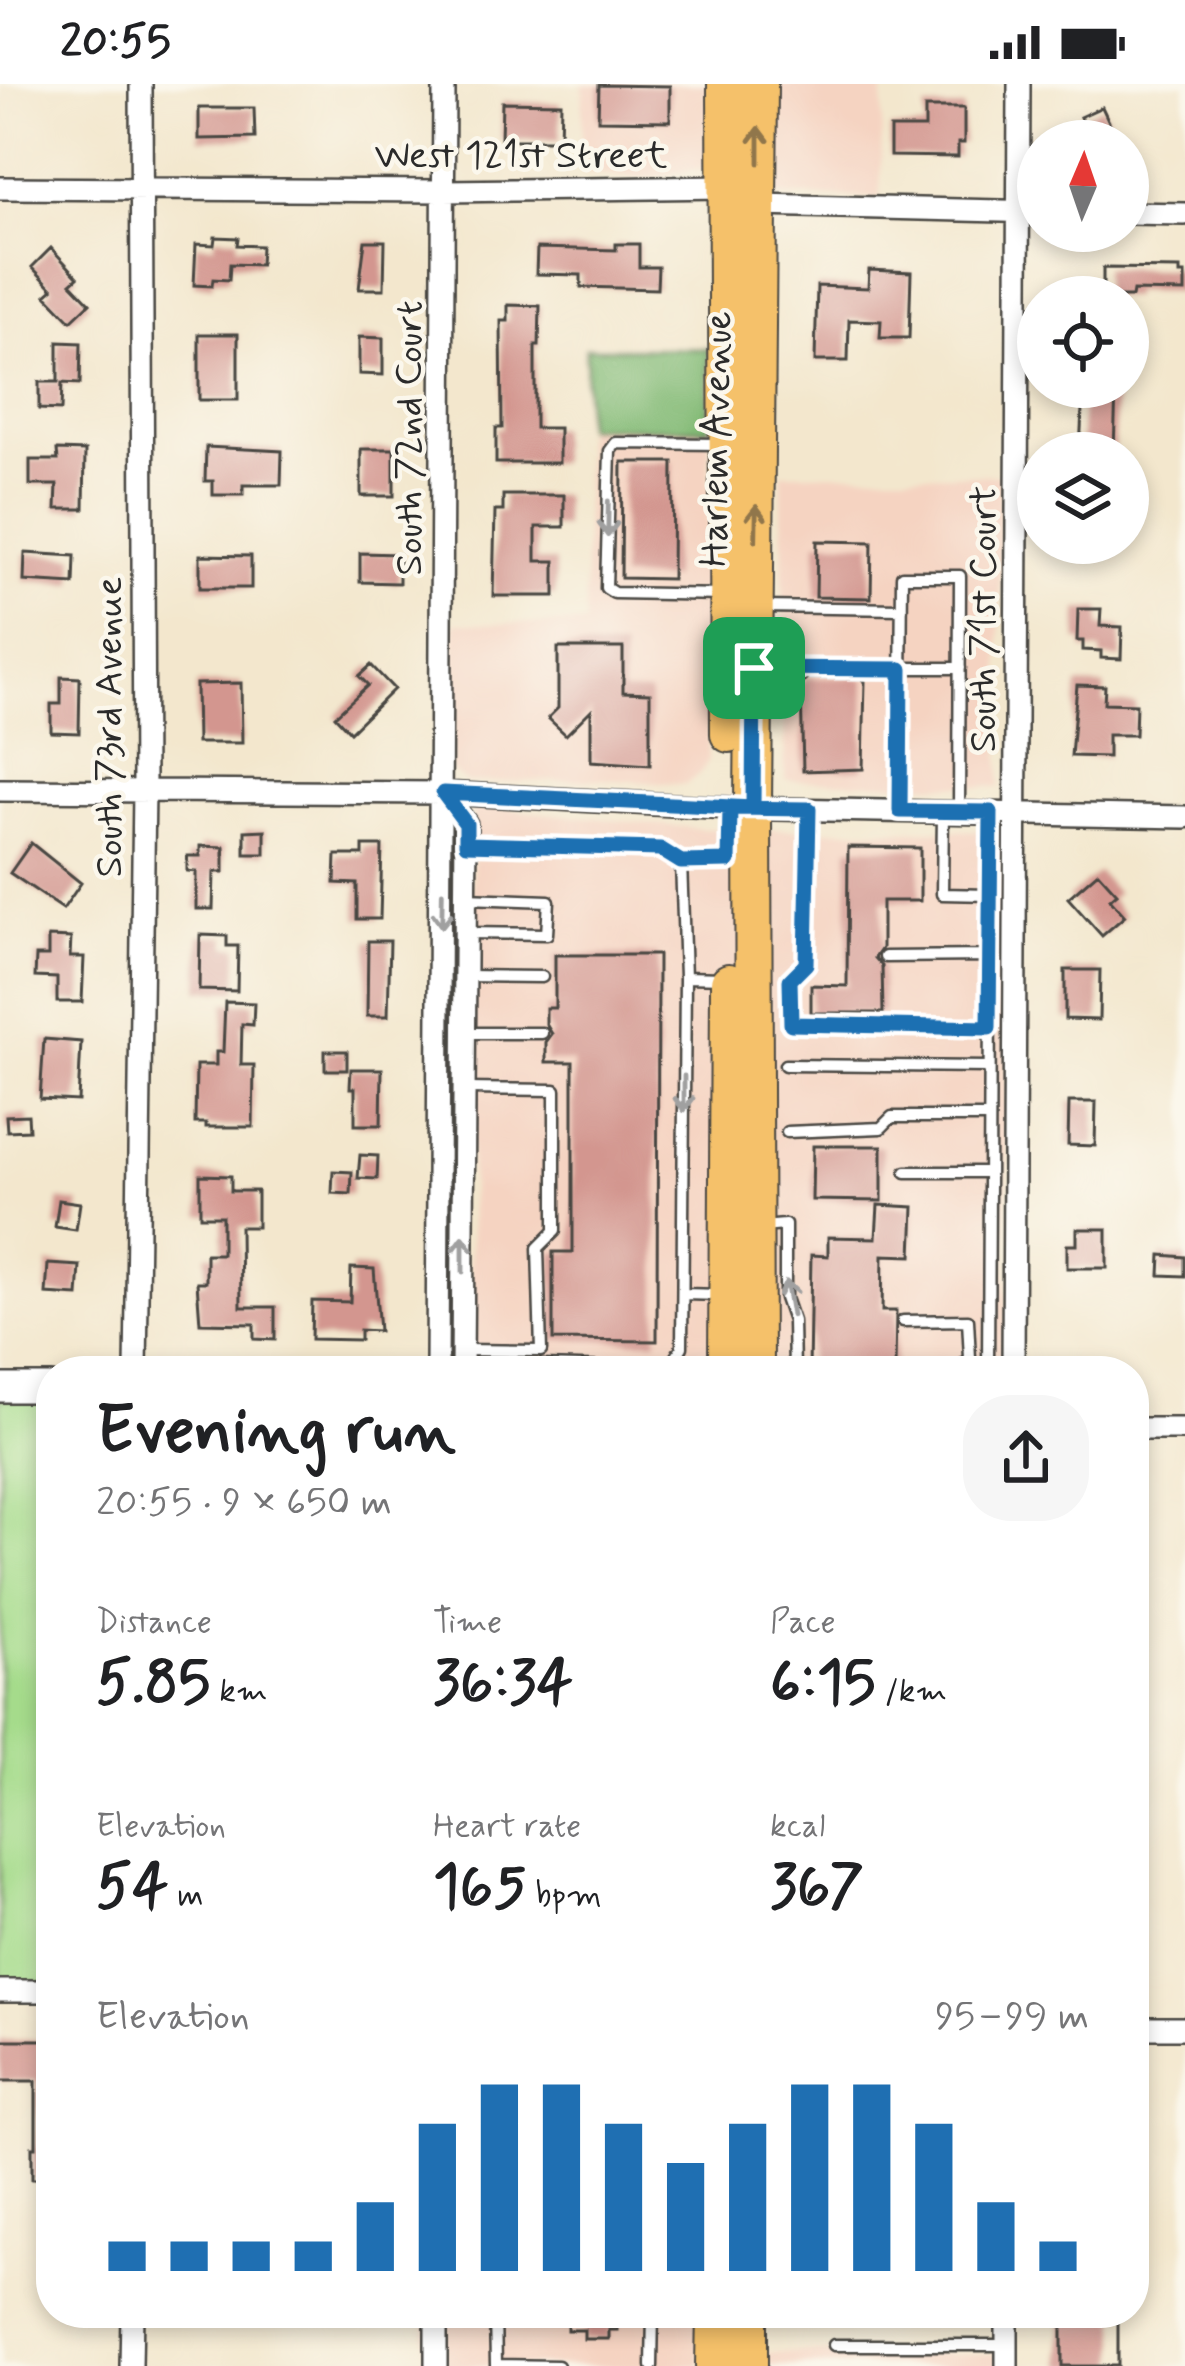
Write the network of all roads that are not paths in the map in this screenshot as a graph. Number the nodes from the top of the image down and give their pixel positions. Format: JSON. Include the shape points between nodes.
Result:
{"nodes":[{"id":1,"x":141,"y":84,"type":"edge"},
{"id":2,"x":444,"y":84,"type":"edge"},
{"id":3,"x":727,"y":84,"type":"edge"},
{"id":4,"x":759,"y":84,"type":"edge"},
{"id":5,"x":1019,"y":84,"type":"edge"},
{"id":6,"x":1022,"y":120,"type":"edge"},
{"id":7,"x":0,"y":188,"type":"edge"},
{"id":8,"x":726,"y":188,"type":"junction"},
{"id":9,"x":141,"y":189,"type":"junction"},
{"id":10,"x":444,"y":191,"type":"junction"},
{"id":11,"x":759,"y":205,"type":"junction"},
{"id":12,"x":1017,"y":212,"type":"edge"},
{"id":13,"x":1149,"y":213,"type":"edge"},
{"id":14,"x":1185,"y":214,"type":"edge"},
{"id":15,"x":1027,"y":252,"type":"edge"},
{"id":16,"x":727,"y":444,"type":"junction"},
{"id":17,"x":741,"y":601,"type":"junction"},
{"id":18,"x":902,"y":609,"type":"junction"},
{"id":19,"x":754,"y":668,"type":"junction"},
{"id":20,"x":960,"y":668,"type":"junction"},
{"id":21,"x":901,"y":669,"type":"junction"},
{"id":22,"x":0,"y":790,"type":"edge"},
{"id":23,"x":144,"y":790,"type":"junction"},
{"id":24,"x":443,"y":793,"type":"junction"},
{"id":25,"x":741,"y":808,"type":"junction"},
{"id":26,"x":809,"y":809,"type":"junction"},
{"id":27,"x":900,"y":811,"type":"junction"},
{"id":28,"x":951,"y":812,"type":"junction"},
{"id":29,"x":991,"y":812,"type":"junction"},
{"id":30,"x":1017,"y":813,"type":"junction"},
{"id":31,"x":1185,"y":817,"type":"edge"},
{"id":32,"x":466,"y":844,"type":"junction"},
{"id":33,"x":729,"y":861,"type":"junction"},
{"id":34,"x":681,"y":862,"type":"junction"},
{"id":35,"x":990,"y":895,"type":"junction"},
{"id":36,"x":466,"y":898,"type":"junction"},
{"id":37,"x":465,"y":933,"type":"junction"},
{"id":38,"x":990,"y":956,"type":"junction"},
{"id":39,"x":885,"y":957,"type":"dead end"},
{"id":40,"x":465,"y":976,"type":"junction"},
{"id":41,"x":542,"y":977,"type":"dead end"},
{"id":42,"x":685,"y":977,"type":"junction"},
{"id":43,"x":729,"y":978,"type":"junction"},
{"id":44,"x":989,"y":1028,"type":"junction"},
{"id":45,"x":464,"y":1033,"type":"junction"},
{"id":46,"x":542,"y":1033,"type":"dead end"},
{"id":47,"x":785,"y":1065,"type":"dead end"},
{"id":48,"x":989,"y":1067,"type":"junction"},
{"id":49,"x":464,"y":1089,"type":"junction"},
{"id":50,"x":989,"y":1118,"type":"junction"},
{"id":51,"x":787,"y":1132,"type":"dead end"},
{"id":52,"x":906,"y":1172,"type":"dead end"},
{"id":53,"x":989,"y":1172,"type":"junction"},
{"id":54,"x":770,"y":1227,"type":"junction"},
{"id":55,"x":683,"y":1294,"type":"junction"},
{"id":56,"x":727,"y":1295,"type":"junction"},
{"id":57,"x":903,"y":1321,"type":"dead end"},
{"id":58,"x":970,"y":1347,"type":"junction"},
{"id":59,"x":988,"y":1347,"type":"junction"},
{"id":60,"x":541,"y":1351,"type":"junction"},
{"id":61,"x":136,"y":1356,"type":"edge"},
{"id":62,"x":437,"y":1356,"type":"edge"},
{"id":63,"x":462,"y":1356,"type":"edge"},
{"id":64,"x":497,"y":1356,"type":"edge"},
{"id":65,"x":541,"y":1356,"type":"edge"},
{"id":66,"x":676,"y":1356,"type":"edge"},
{"id":67,"x":727,"y":1356,"type":"edge"},
{"id":68,"x":757,"y":1356,"type":"edge"},
{"id":69,"x":794,"y":1356,"type":"edge"},
{"id":70,"x":970,"y":1356,"type":"edge"},
{"id":71,"x":988,"y":1356,"type":"edge"},
{"id":72,"x":1013,"y":1356,"type":"edge"},
{"id":73,"x":0,"y":1388,"type":"edge"},
{"id":74,"x":36,"y":1388,"type":"edge"},
{"id":75,"x":1149,"y":1429,"type":"edge"},
{"id":76,"x":1185,"y":1430,"type":"edge"},
{"id":77,"x":0,"y":1991,"type":"edge"},
{"id":78,"x":36,"y":1991,"type":"edge"},
{"id":79,"x":1149,"y":2028,"type":"edge"},
{"id":80,"x":1185,"y":2028,"type":"edge"},
{"id":81,"x":131,"y":2328,"type":"edge"},
{"id":82,"x":436,"y":2328,"type":"edge"},
{"id":83,"x":495,"y":2328,"type":"edge"},
{"id":84,"x":652,"y":2328,"type":"edge"},
{"id":85,"x":715,"y":2328,"type":"edge"},
{"id":86,"x":749,"y":2328,"type":"edge"},
{"id":87,"x":834,"y":2345,"type":"dead end"},
{"id":88,"x":1007,"y":2356,"type":"edge"},
{"id":89,"x":131,"y":2366,"type":"edge"},
{"id":90,"x":436,"y":2366,"type":"edge"},
{"id":91,"x":558,"y":2366,"type":"edge"},
{"id":92,"x":652,"y":2366,"type":"edge"},
{"id":93,"x":714,"y":2366,"type":"edge"},
{"id":94,"x":749,"y":2366,"type":"edge"}],
"edges":[{"from":1,"to":9,"type":"street","name":"South 73rd Avenue"},
{"from":2,"to":10,"type":"street","name":"South 72nd Court"},
{"from":3,"to":8,"type":"main road","name":"Harlem Avenue"},
{"from":11,"to":4,"type":"main road","name":"Harlem Avenue","one_way":true},
{"from":5,"to":6,"type":"street","name":"South 71st Court"},
{"from":7,"to":9,"type":"street","name":"West 121st Street"},
{"from":8,"to":10,"type":"street","name":"West 121st Street"},
{"from":8,"to":11,"type":"street","name":"West 121st Street"},
{"from":8,"to":16,"type":"main road","name":"Harlem Avenue"},
{"from":9,"to":10,"type":"street","name":"West 121st Street"},
{"from":9,"to":23,"type":"street","name":"South 73rd Avenue"},
{"from":10,"to":24,"type":"street","name":"South 72nd Court"},
{"from":11,"to":12,"type":"street","name":"West 121st Street"},
{"from":17,"to":11,"type":"main road","name":"Harlem Avenue","one_way":true},
{"from":13,"to":14,"type":"street"},
{"from":15,"to":30,"type":"street","name":"South 71st Court"},
{"from":16,"to":17,"type":"main road","name":"Harlem Avenue"},
{"from":16,"to":17,"type":"lane","one_way":true,"via":[[616,443],[606,587]]},
{"from":17,"to":18,"type":"lane"},
{"from":17,"to":19,"type":"main road","name":"Harlem Avenue"},
{"from":17,"to":25,"type":"main road","name":"Harlem Avenue"},
{"from":18,"to":20,"type":"lane","via":[[902,576],[960,576]]},
{"from":18,"to":21,"type":"lane"},
{"from":19,"to":21,"type":"lane"},
{"from":19,"to":25,"type":"main road","name":"Harlem Avenue"},
{"from":20,"to":21,"type":"lane"},
{"from":20,"to":28,"type":"lane"},
{"from":21,"to":27,"type":"lane"},
{"from":22,"to":23,"type":"street"},
{"from":23,"to":24,"type":"street"},
{"from":23,"to":61,"type":"street","name":"South 73rd Avenue"},
{"from":24,"to":25,"type":"street"},
{"from":24,"to":32,"type":"street","name":"South 72nd Court","via":[[466,824]]},
{"from":24,"to":62,"type":"street","name":"South 72nd Court","one_way":true},
{"from":25,"to":26,"type":"street"},
{"from":25,"to":33,"type":"main road","name":"Harlem Avenue"},
{"from":25,"to":54,"type":"main road","name":"Harlem Avenue"},
{"from":26,"to":27,"type":"street"},
{"from":26,"to":44,"type":"lane","via":[[806,964],[790,980],[791,1024]]},
{"from":27,"to":28,"type":"street"},
{"from":28,"to":29,"type":"street"},
{"from":28,"to":35,"type":"lane","via":[[943,894]]},
{"from":29,"to":30,"type":"street"},
{"from":29,"to":35,"type":"lane"},
{"from":30,"to":31,"type":"street"},
{"from":30,"to":72,"type":"street","name":"South 71st Court"},
{"from":32,"to":34,"type":"lane","via":[[660,849]]},
{"from":32,"to":36,"type":"street","name":"South 72nd Court"},
{"from":33,"to":34,"type":"lane"},
{"from":33,"to":43,"type":"main road","name":"Harlem Avenue"},
{"from":34,"to":42,"type":"lane"},
{"from":35,"to":38,"type":"lane"},
{"from":36,"to":37,"type":"street","name":"South 72nd Court"},
{"from":36,"to":37,"type":"lane","via":[[549,901],[547,934]]},
{"from":37,"to":40,"type":"street","name":"South 72nd Court"},
{"from":38,"to":39,"type":"lane"},
{"from":38,"to":44,"type":"lane"},
{"from":40,"to":41,"type":"lane"},
{"from":40,"to":45,"type":"street","name":"South 72nd Court"},
{"from":42,"to":43,"type":"lane"},
{"from":42,"to":55,"type":"lane","one_way":true},
{"from":43,"to":56,"type":"main road","name":"Harlem Avenue"},
{"from":44,"to":48,"type":"lane"},
{"from":45,"to":46,"type":"lane"},
{"from":45,"to":49,"type":"street","name":"South 72nd Court"},
{"from":47,"to":48,"type":"lane"},
{"from":48,"to":50,"type":"lane"},
{"from":49,"to":60,"type":"lane","via":[[555,1090],[555,1231],[538,1248]]},
{"from":63,"to":49,"type":"street","name":"South 72nd Court","one_way":true},
{"from":50,"to":51,"type":"lane","via":[[892,1117],[881,1128]]},
{"from":50,"to":53,"type":"lane"},
{"from":52,"to":53,"type":"lane"},
{"from":53,"to":59,"type":"lane"},
{"from":54,"to":68,"type":"main road","name":"Harlem Avenue"},
{"from":69,"to":54,"type":"lane","one_way":true,"via":[[794,1321]]},
{"from":55,"to":56,"type":"lane"},
{"from":55,"to":66,"type":"lane"},
{"from":56,"to":67,"type":"main road","name":"Harlem Avenue"},
{"from":57,"to":58,"type":"lane","via":[[968,1320]]},
{"from":58,"to":59,"type":"lane"},
{"from":58,"to":70,"type":"lane"},
{"from":59,"to":71,"type":"lane"},
{"from":60,"to":64,"type":"lane"},
{"from":60,"to":65,"type":"lane"},
{"from":73,"to":74,"type":"street"},
{"from":75,"to":76,"type":"street"},
{"from":77,"to":78,"type":"street"},
{"from":79,"to":80,"type":"street"},
{"from":81,"to":89,"type":"street"},
{"from":82,"to":90,"type":"street"},
{"from":83,"to":91,"type":"lane","via":[[496,2366]]},
{"from":84,"to":92,"type":"lane"},
{"from":85,"to":93,"type":"main road"},
{"from":86,"to":94,"type":"main road"},
{"from":87,"to":88,"type":"lane"}]}
